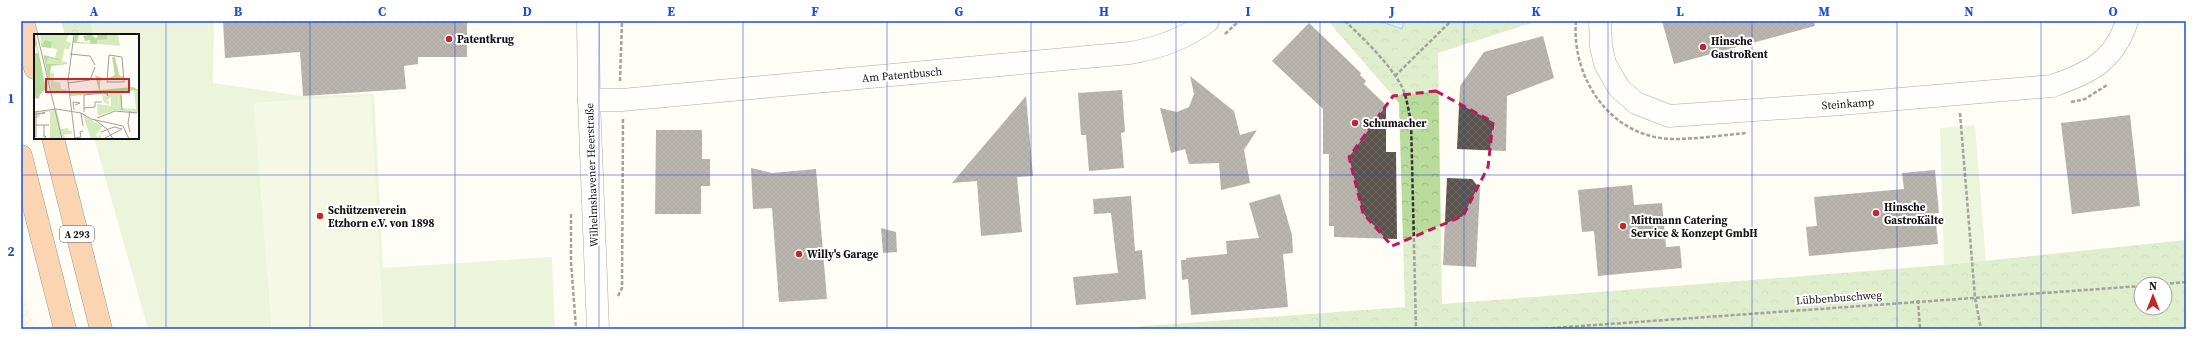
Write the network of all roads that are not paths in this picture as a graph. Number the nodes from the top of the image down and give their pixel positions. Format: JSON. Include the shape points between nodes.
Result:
{"nodes":[{"id":1,"x":23,"y":21,"type":"edge"},
{"id":2,"x":588,"y":21,"type":"edge"},
{"id":3,"x":1208,"y":21,"type":"edge"},
{"id":4,"x":1600,"y":21,"type":"edge"},
{"id":5,"x":2127,"y":21,"type":"edge"},
{"id":6,"x":34,"y":64,"type":"edge"},
{"id":7,"x":589,"y":100,"type":"junction"},
{"id":8,"x":53,"y":139,"type":"edge"},
{"id":9,"x":21,"y":156,"type":"edge"},
{"id":10,"x":65,"y":329,"type":"edge"},
{"id":11,"x":101,"y":329,"type":"edge"},
{"id":12,"x":598,"y":329,"type":"edge"}],
"edges":[{"from":1,"to":6,"type":"highway"},
{"from":2,"to":7,"type":"street","name":"Wilhelmshavener Heerstraße"},
{"from":3,"to":7,"type":"street","name":"Am Patentbusch","via":[[1182,38],[1156,48],[1130,53],[622,100]]},
{"from":4,"to":5,"type":"street","name":"Steinkamp","via":[[1604,64],[1619,88],[1636,103],[1669,116],[2052,86],[2083,75],[2112,53]]},
{"from":7,"to":12,"type":"street","name":"Wilhelmshavener Heerstraße"},
{"from":8,"to":11,"type":"highway","number":"A 293"},
{"from":9,"to":10,"type":"highway"}]}
